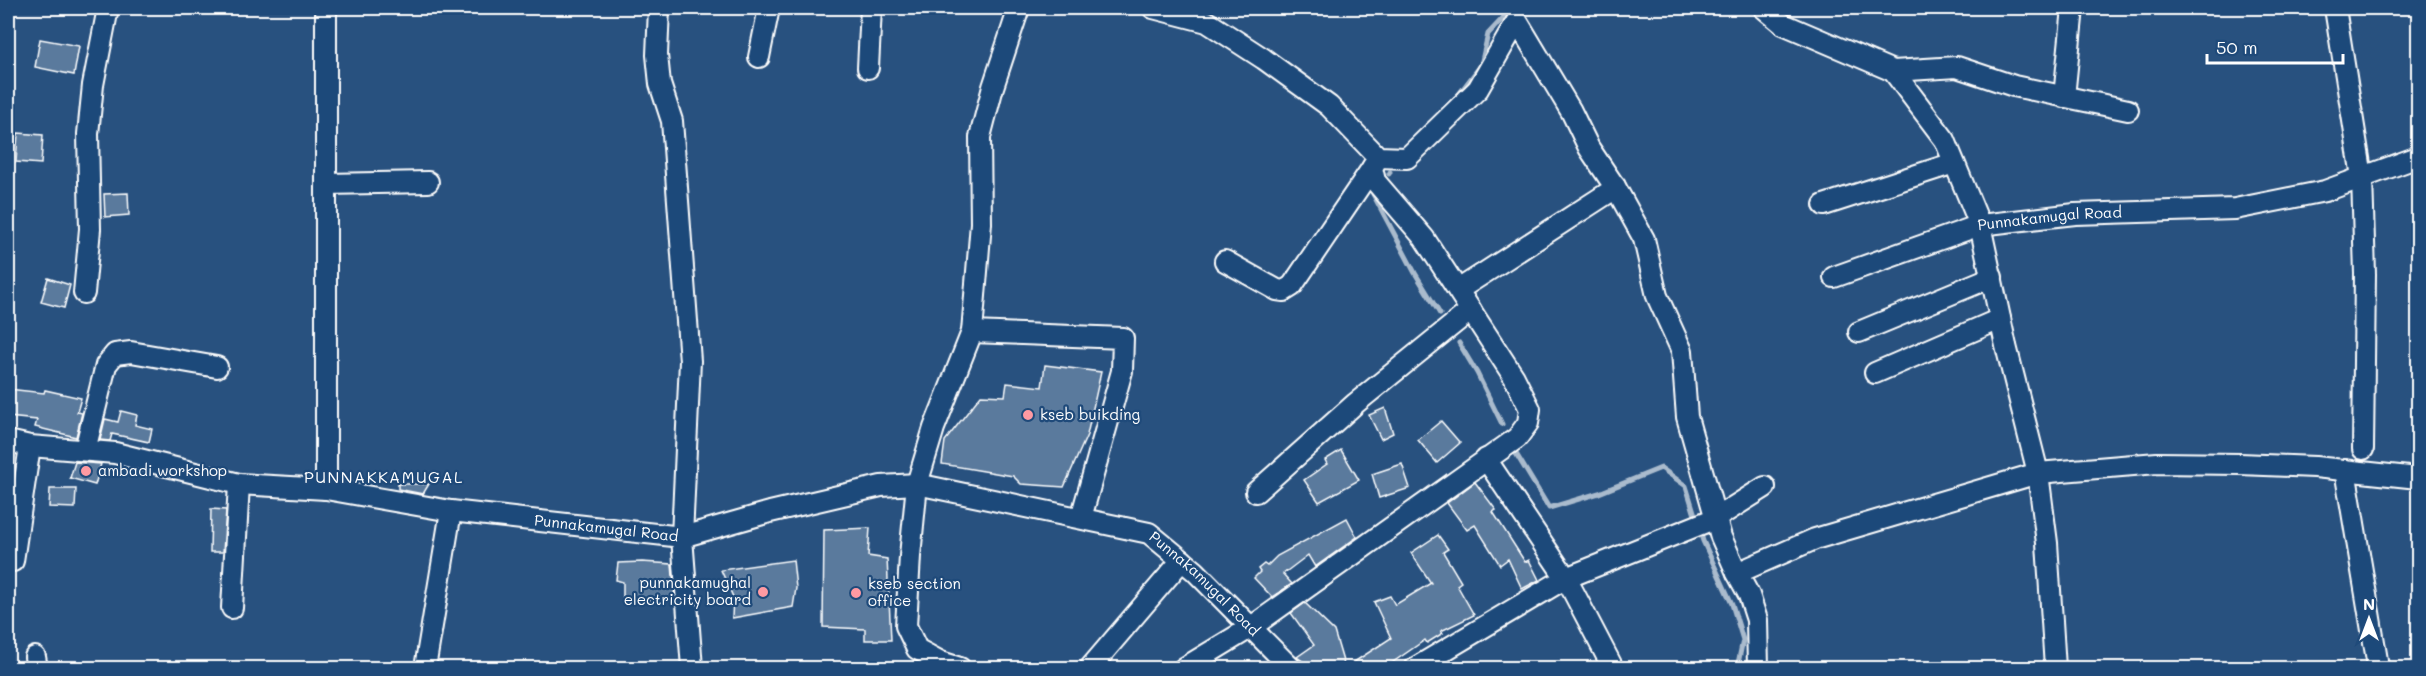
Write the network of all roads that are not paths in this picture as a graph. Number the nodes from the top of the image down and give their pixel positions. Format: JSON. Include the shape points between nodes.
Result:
{"nodes":[{"id":1,"x":108,"y":8,"type":"edge"},
{"id":2,"x":326,"y":8,"type":"edge"},
{"id":3,"x":659,"y":8,"type":"edge"},
{"id":4,"x":769,"y":8,"type":"edge"},
{"id":5,"x":871,"y":8,"type":"edge"},
{"id":6,"x":1019,"y":8,"type":"edge"},
{"id":7,"x":1154,"y":8,"type":"edge"},
{"id":8,"x":1764,"y":8,"type":"edge"},
{"id":9,"x":2073,"y":8,"type":"edge"},
{"id":10,"x":2335,"y":8,"type":"edge"},
{"id":11,"x":1517,"y":14,"type":"edge"},
{"id":12,"x":759,"y":57,"type":"dead end"},
{"id":13,"x":868,"y":68,"type":"dead end"},
{"id":14,"x":1893,"y":71,"type":"junction"},
{"id":15,"x":2064,"y":97,"type":"junction"},
{"id":16,"x":2128,"y":110,"type":"dead end"},
{"id":17,"x":2418,"y":157,"type":"edge"},
{"id":18,"x":1375,"y":163,"type":"junction"},
{"id":19,"x":1954,"y":163,"type":"junction"},
{"id":20,"x":2362,"y":177,"type":"junction"},
{"id":21,"x":428,"y":182,"type":"dead end"},
{"id":22,"x":326,"y":184,"type":"junction"},
{"id":23,"x":1614,"y":186,"type":"junction"},
{"id":24,"x":1824,"y":205,"type":"dead end"},
{"id":25,"x":1980,"y":225,"type":"junction"},
{"id":26,"x":1225,"y":261,"type":"dead end"},
{"id":27,"x":1834,"y":277,"type":"dead end"},
{"id":28,"x":1992,"y":277,"type":"junction"},
{"id":29,"x":1458,"y":290,"type":"junction"},
{"id":30,"x":84,"y":293,"type":"dead end"},
{"id":31,"x":1471,"y":310,"type":"junction"},
{"id":32,"x":2000,"y":319,"type":"junction"},
{"id":33,"x":972,"y":332,"type":"junction"},
{"id":34,"x":1859,"y":332,"type":"dead end"},
{"id":35,"x":217,"y":367,"type":"dead end"},
{"id":36,"x":1875,"y":373,"type":"dead end"},
{"id":37,"x":8,"y":441,"type":"edge"},
{"id":38,"x":30,"y":446,"type":"junction"},
{"id":39,"x":2363,"y":449,"type":"dead end"},
{"id":40,"x":85,"y":450,"type":"junction"},
{"id":41,"x":1486,"y":459,"type":"junction"},
{"id":42,"x":2344,"y":470,"type":"junction"},
{"id":43,"x":2038,"y":473,"type":"junction"},
{"id":44,"x":2418,"y":478,"type":"edge"},
{"id":45,"x":239,"y":484,"type":"junction"},
{"id":46,"x":917,"y":484,"type":"junction"},
{"id":47,"x":1765,"y":487,"type":"dead end"},
{"id":48,"x":326,"y":489,"type":"junction"},
{"id":49,"x":1256,"y":492,"type":"dead end"},
{"id":50,"x":451,"y":511,"type":"junction"},
{"id":51,"x":1081,"y":518,"type":"junction"},
{"id":52,"x":1716,"y":518,"type":"junction"},
{"id":53,"x":682,"y":537,"type":"junction"},
{"id":54,"x":1182,"y":560,"type":"junction"},
{"id":55,"x":13,"y":561,"type":"dead end"},
{"id":56,"x":1737,"y":573,"type":"junction"},
{"id":57,"x":1566,"y":578,"type":"junction"},
{"id":58,"x":232,"y":608,"type":"dead end"},
{"id":59,"x":1250,"y":627,"type":"junction"},
{"id":60,"x":2378,"y":666,"type":"dead end"},
{"id":61,"x":425,"y":669,"type":"edge"},
{"id":62,"x":692,"y":669,"type":"edge"},
{"id":63,"x":960,"y":669,"type":"edge"},
{"id":64,"x":1090,"y":669,"type":"edge"},
{"id":65,"x":1184,"y":669,"type":"edge"},
{"id":66,"x":1291,"y":669,"type":"edge"},
{"id":67,"x":1414,"y":669,"type":"edge"},
{"id":68,"x":1613,"y":669,"type":"edge"},
{"id":69,"x":1758,"y":669,"type":"edge"},
{"id":70,"x":2055,"y":669,"type":"edge"}],
"edges":[{"from":1,"to":30,"type":"street","via":[[88,134],[90,229]]},
{"from":2,"to":22,"type":"street"},
{"from":3,"to":53,"type":"street","via":[[658,65],[672,121],[690,361]]},
{"from":4,"to":12,"type":"street"},
{"from":5,"to":13,"type":"street"},
{"from":6,"to":33,"type":"street","via":[[980,137],[981,223]]},
{"from":7,"to":18,"type":"street","via":[[1207,22],[1264,59],[1329,106]]},
{"from":8,"to":14,"type":"street","via":[[1784,24]]},
{"from":9,"to":15,"type":"street"},
{"from":10,"to":20,"type":"street"},
{"from":11,"to":18,"type":"street","via":[[1478,89],[1407,158]]},
{"from":11,"to":23,"type":"street","via":[[1589,148]]},
{"from":14,"to":15,"type":"street","via":[[1957,67]]},
{"from":14,"to":19,"type":"street","via":[[1945,140]]},
{"from":15,"to":16,"type":"street"},
{"from":17,"to":20,"type":"street","name":"Punnakamugal Road"},
{"from":18,"to":26,"type":"street","via":[[1292,286],[1277,290]]},
{"from":18,"to":29,"type":"street","via":[[1375,181],[1424,238]]},
{"from":19,"to":24,"type":"street"},
{"from":19,"to":25,"type":"street"},
{"from":20,"to":25,"type":"street","name":"Punnakamugal Road","via":[[2325,191],[2235,209],[2075,214]]},
{"from":20,"to":39,"type":"street"},
{"from":21,"to":22,"type":"street"},
{"from":22,"to":48,"type":"street"},
{"from":23,"to":29,"type":"street"},
{"from":23,"to":52,"type":"street","via":[[1644,239],[1657,296],[1682,351],[1687,417]]},
{"from":25,"to":27,"type":"street"},
{"from":25,"to":28,"type":"street","name":"Punnakamugal Road"},
{"from":28,"to":32,"type":"street","name":"Punnakamugal Road"},
{"from":28,"to":34,"type":"street"},
{"from":29,"to":31,"type":"street"},
{"from":31,"to":41,"type":"street","via":[[1514,376],[1530,409],[1528,423],[1517,438]]},
{"from":31,"to":49,"type":"street","via":[[1356,403]]},
{"from":32,"to":36,"type":"street"},
{"from":32,"to":43,"type":"street","name":"Punnakamugal Road"},
{"from":33,"to":46,"type":"street","via":[[934,428]]},
{"from":33,"to":51,"type":"street","via":[[1123,338],[1122,371]]},
{"from":35,"to":40,"type":"street","via":[[131,352],[115,354],[106,365]]},
{"from":37,"to":38,"type":"street","name":"Punnakamugal Road"},
{"from":38,"to":40,"type":"street","name":"Punnakamugal Road"},
{"from":38,"to":55,"type":"street"},
{"from":40,"to":45,"type":"street","name":"Punnakamugal Road","via":[[115,453]]},
{"from":41,"to":57,"type":"street"},
{"from":41,"to":59,"type":"street"},
{"from":42,"to":43,"type":"street","via":[[2157,463]]},
{"from":42,"to":44,"type":"street"},
{"from":42,"to":60,"type":"street"},
{"from":43,"to":56,"type":"street","via":[[1815,539]]},
{"from":43,"to":70,"type":"street","name":"Punnakamugal Road"},
{"from":45,"to":48,"type":"street","name":"Punnakamugal Road"},
{"from":45,"to":58,"type":"street"},
{"from":46,"to":51,"type":"street","name":"Punnakamugal Road"},
{"from":46,"to":53,"type":"street","name":"Punnakamugal Road","via":[[881,486]]},
{"from":46,"to":63,"type":"street","via":[[906,626],[917,649]]},
{"from":47,"to":52,"type":"street"},
{"from":48,"to":50,"type":"street","name":"Punnakamugal Road"},
{"from":50,"to":53,"type":"street","name":"Punnakamugal Road"},
{"from":50,"to":61,"type":"street"},
{"from":51,"to":54,"type":"street","name":"Punnakamugal Road","via":[[1149,533]]},
{"from":52,"to":56,"type":"street"},
{"from":52,"to":57,"type":"street"},
{"from":53,"to":62,"type":"street"},
{"from":54,"to":59,"type":"street","name":"Punnakamugal Road"},
{"from":54,"to":64,"type":"street"},
{"from":56,"to":69,"type":"street","via":[[1756,620]]},
{"from":57,"to":67,"type":"street"},
{"from":57,"to":68,"type":"street"},
{"from":59,"to":65,"type":"street"},
{"from":59,"to":66,"type":"street","name":"Punnakamugal Road"}]}
